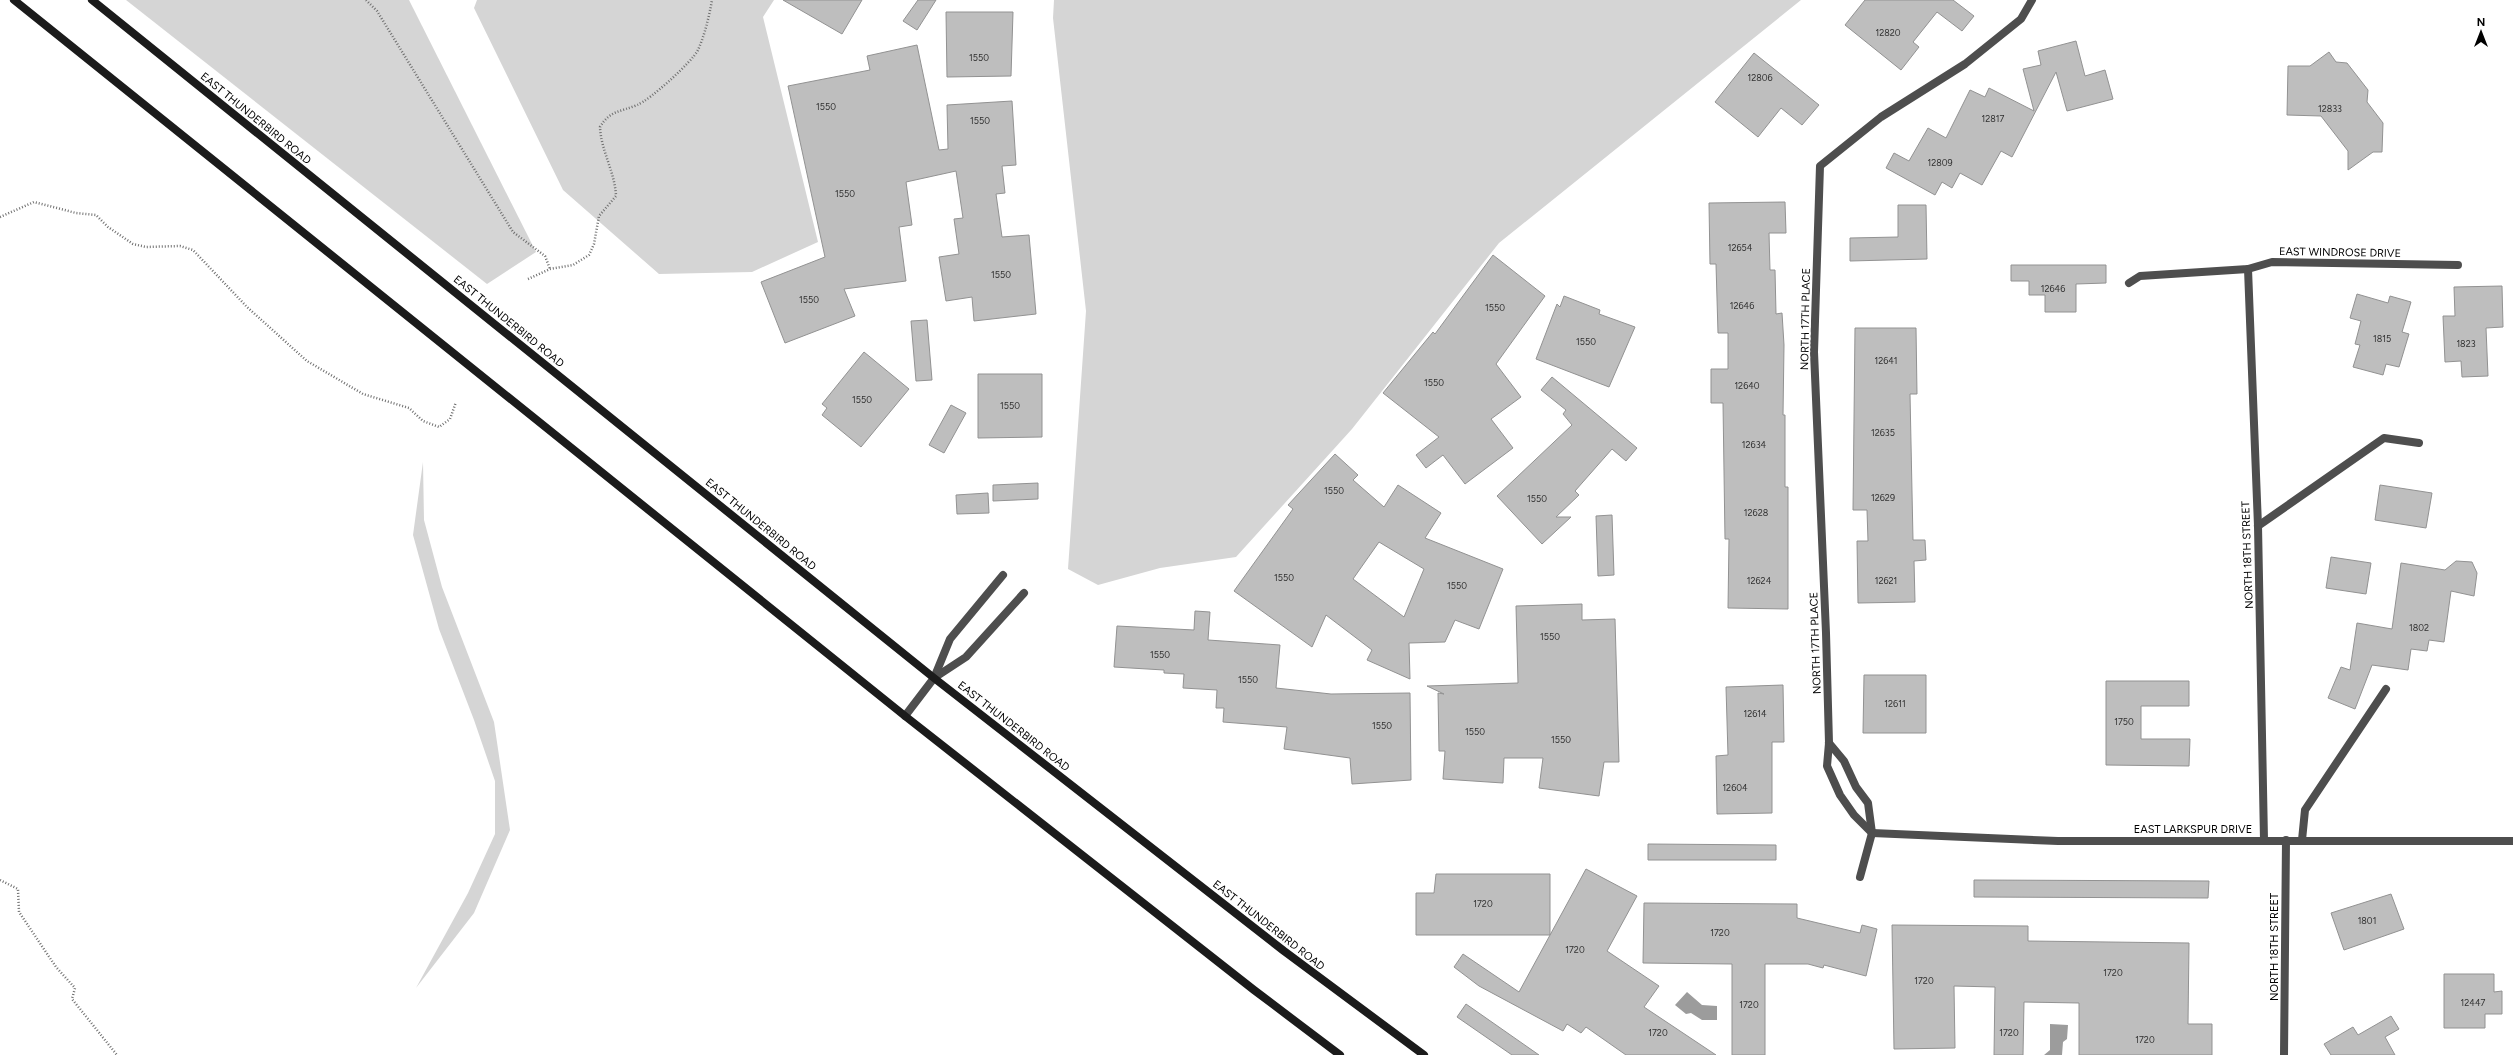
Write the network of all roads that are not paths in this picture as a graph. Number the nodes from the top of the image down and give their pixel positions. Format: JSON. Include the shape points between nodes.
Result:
{"nodes":[{"id":1,"x":14,"y":0,"type":"edge"},
{"id":2,"x":92,"y":0,"type":"edge"},
{"id":3,"x":2032,"y":0,"type":"edge"},
{"id":4,"x":2458,"y":265,"type":"dead end"},
{"id":5,"x":2248,"y":269,"type":"junction"},
{"id":6,"x":2129,"y":283,"type":"dead end"},
{"id":7,"x":2419,"y":443,"type":"dead end"},
{"id":8,"x":2258,"y":526,"type":"junction"},
{"id":9,"x":1003,"y":575,"type":"dead end"},
{"id":10,"x":1024,"y":593,"type":"dead end"},
{"id":11,"x":934,"y":678,"type":"junction"},
{"id":12,"x":2386,"y":689,"type":"dead end"},
{"id":13,"x":905,"y":716,"type":"junction"},
{"id":14,"x":1829,"y":743,"type":"junction"},
{"id":15,"x":1872,"y":832,"type":"junction"},
{"id":16,"x":2264,"y":840,"type":"junction"},
{"id":17,"x":2286,"y":840,"type":"junction"},
{"id":18,"x":2302,"y":840,"type":"junction"},
{"id":19,"x":2513,"y":841,"type":"edge"},
{"id":20,"x":1860,"y":877,"type":"dead end"},
{"id":21,"x":1340,"y":1055,"type":"edge"},
{"id":22,"x":1424,"y":1055,"type":"edge"},
{"id":23,"x":2284,"y":1055,"type":"edge"}],
"edges":[{"from":1,"to":13,"type":"main road"},
{"from":2,"to":11,"type":"main road","name":"EAST THUNDERBIRD ROAD"},
{"from":3,"to":14,"type":"street","name":"NORTH 17TH PLACE","via":[[2021,19],[1965,64],[1881,117],[1820,166],[1814,352]]},
{"from":4,"to":5,"type":"street","name":"EAST WINDROSE DRIVE","via":[[2272,262]]},
{"from":5,"to":6,"type":"street","name":"EAST WINDROSE DRIVE","via":[[2140,276]]},
{"from":5,"to":8,"type":"street","name":"NORTH 18TH STREET"},
{"from":7,"to":8,"type":"street","via":[[2384,438]]},
{"from":8,"to":16,"type":"street","name":"NORTH 18TH STREET"},
{"from":9,"to":11,"type":"street","via":[[950,639]]},
{"from":10,"to":11,"type":"street","via":[[966,657]]},
{"from":11,"to":13,"type":"street"},
{"from":11,"to":22,"type":"main road","name":"EAST THUNDERBIRD ROAD","via":[[1284,951]]},
{"from":12,"to":18,"type":"street","via":[[2305,810]]},
{"from":13,"to":21,"type":"main road"},
{"from":14,"to":15,"type":"street","via":[[1844,761],[1856,787],[1868,803]]},
{"from":14,"to":15,"type":"street","name":"NORTH 17TH PLACE","via":[[1827,766],[1840,795],[1854,815]]},
{"from":15,"to":16,"type":"street","name":"EAST LARKSPUR DRIVE","via":[[2058,841]]},
{"from":15,"to":20,"type":"street"},
{"from":16,"to":17,"type":"street","name":"EAST LARKSPUR DRIVE"},
{"from":17,"to":18,"type":"street","name":"EAST LARKSPUR DRIVE"},
{"from":17,"to":23,"type":"street","name":"NORTH 18TH STREET"},
{"from":18,"to":19,"type":"street","name":"EAST LARKSPUR DRIVE"}]}
